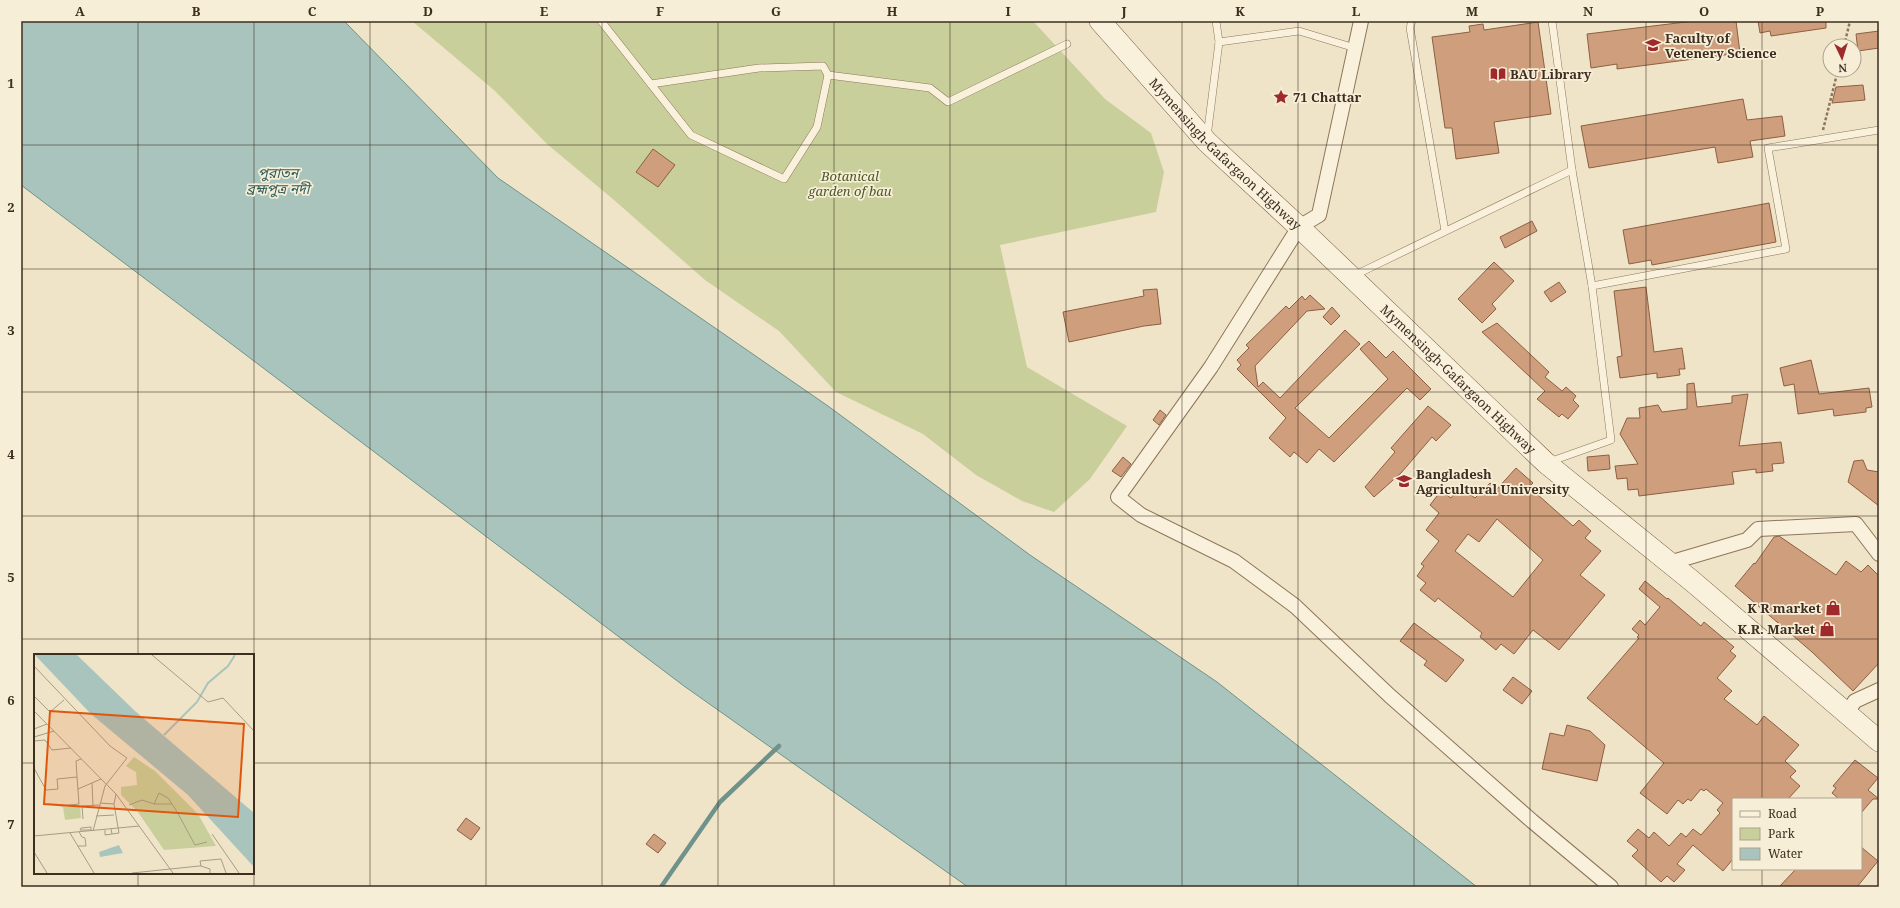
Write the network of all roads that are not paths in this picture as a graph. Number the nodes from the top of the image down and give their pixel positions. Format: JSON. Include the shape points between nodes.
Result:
{"nodes":[{"id":1,"x":601,"y":21,"type":"edge"},
{"id":2,"x":1100,"y":21,"type":"edge"},
{"id":3,"x":1216,"y":21,"type":"edge"},
{"id":4,"x":1363,"y":21,"type":"edge"},
{"id":5,"x":1412,"y":21,"type":"edge"},
{"id":6,"x":1552,"y":21,"type":"edge"},
{"id":7,"x":1219,"y":42,"type":"junction"},
{"id":8,"x":1067,"y":44,"type":"dead end"},
{"id":9,"x":1355,"y":48,"type":"junction"},
{"id":10,"x":828,"y":75,"type":"junction"},
{"id":11,"x":651,"y":84,"type":"junction"},
{"id":12,"x":1879,"y":130,"type":"edge"},
{"id":13,"x":1207,"y":142,"type":"junction"},
{"id":14,"x":1572,"y":170,"type":"junction"},
{"id":15,"x":1299,"y":227,"type":"junction"},
{"id":16,"x":1446,"y":231,"type":"junction"},
{"id":17,"x":1351,"y":277,"type":"junction"},
{"id":18,"x":1592,"y":286,"type":"junction"},
{"id":19,"x":1546,"y":463,"type":"junction"},
{"id":20,"x":1879,"y":554,"type":"edge"},
{"id":21,"x":1669,"y":563,"type":"junction"},
{"id":22,"x":1879,"y":690,"type":"edge"},
{"id":23,"x":1851,"y":717,"type":"junction"},
{"id":24,"x":1879,"y":740,"type":"edge"},
{"id":25,"x":1611,"y":887,"type":"edge"}],
"edges":[{"from":1,"to":11,"type":"lane"},
{"from":2,"to":13,"type":"main road","name":"Mymensingh-Gafargaon Highway"},
{"from":3,"to":7,"type":"lane"},
{"from":4,"to":9,"type":"street"},
{"from":5,"to":16,"type":"lane","via":[[1410,28]]},
{"from":6,"to":14,"type":"lane"},
{"from":7,"to":9,"type":"lane","via":[[1299,31]]},
{"from":7,"to":13,"type":"lane"},
{"from":8,"to":10,"type":"lane","via":[[948,102],[930,88]]},
{"from":9,"to":15,"type":"street","via":[[1319,215]]},
{"from":10,"to":11,"type":"lane","via":[[823,66],[759,68]]},
{"from":10,"to":11,"type":"lane","via":[[817,127],[784,179],[691,135]]},
{"from":12,"to":18,"type":"lane","via":[[1768,148],[1786,249]]},
{"from":13,"to":15,"type":"main road","name":"Mymensingh-Gafargaon Highway"},
{"from":14,"to":16,"type":"lane"},
{"from":14,"to":18,"type":"lane"},
{"from":15,"to":17,"type":"main road","name":"Mymensingh-Gafargaon Highway"},
{"from":15,"to":25,"type":"street","via":[[1211,367],[1118,497],[1141,515],[1234,561],[1295,606],[1390,696]]},
{"from":16,"to":17,"type":"lane"},
{"from":17,"to":19,"type":"main road","name":"Mymensingh-Gafargaon Highway"},
{"from":18,"to":19,"type":"lane","via":[[1611,440]]},
{"from":19,"to":21,"type":"main road","name":"Mymensingh-Gafargaon Highway"},
{"from":20,"to":21,"type":"street","via":[[1856,524],[1758,529],[1747,540]]},
{"from":21,"to":23,"type":"main road","name":"Mymensingh-Gafargaon Highway"},
{"from":22,"to":23,"type":"street","via":[[1855,701],[1850,708]]},
{"from":23,"to":24,"type":"main road","name":"Mymensingh-Gafargaon Highway"}]}
